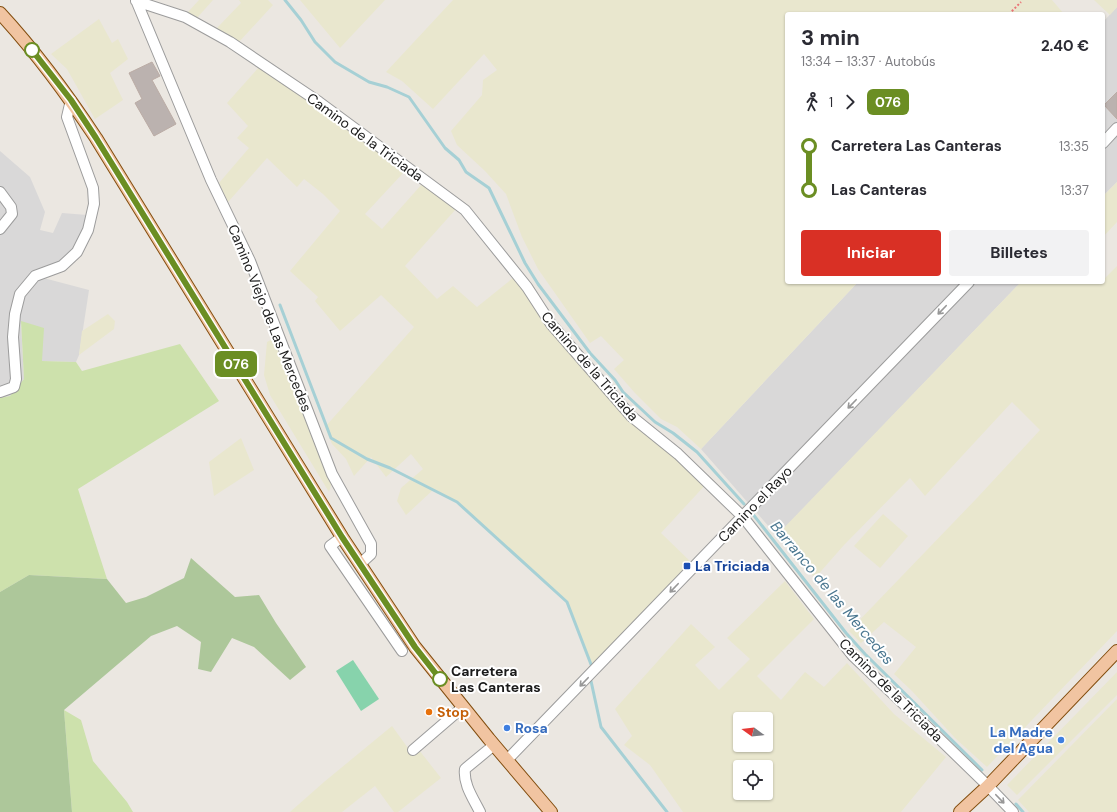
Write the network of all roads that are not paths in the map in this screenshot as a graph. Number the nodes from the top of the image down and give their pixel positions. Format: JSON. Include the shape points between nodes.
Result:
{"nodes":[{"id":1,"x":136,"y":0,"type":"edge"},
{"id":2,"x":0,"y":13,"type":"edge"},
{"id":3,"x":71,"y":100,"type":"junction"},
{"id":4,"x":1117,"y":128,"type":"edge"},
{"id":5,"x":1105,"y":141,"type":"edge"},
{"id":6,"x":0,"y":192,"type":"edge"},
{"id":7,"x":0,"y":229,"type":"edge"},
{"id":8,"x":967,"y":284,"type":"edge"},
{"id":9,"x":0,"y":392,"type":"edge"},
{"id":10,"x":743,"y":517,"type":"junction"},
{"id":11,"x":342,"y":537,"type":"junction"},
{"id":12,"x":360,"y":564,"type":"junction"},
{"id":13,"x":402,"y":651,"type":"dead end"},
{"id":14,"x":1117,"y":651,"type":"edge"},
{"id":15,"x":463,"y":707,"type":"junction"},
{"id":16,"x":494,"y":746,"type":"junction"},
{"id":17,"x":413,"y":750,"type":"dead end"},
{"id":18,"x":508,"y":760,"type":"junction"},
{"id":19,"x":988,"y":786,"type":"junction"},
{"id":20,"x":480,"y":812,"type":"edge"},
{"id":21,"x":551,"y":812,"type":"edge"},
{"id":22,"x":960,"y":812,"type":"edge"},
{"id":23,"x":1013,"y":812,"type":"edge"}],
"edges":[{"from":1,"to":10,"type":"street","name":"Camino de la Triciada","via":[[185,17],[230,42],[319,102],[465,210],[527,287],[551,324],[631,416],[678,454]]},
{"from":1,"to":12,"type":"street","name":"Camino Viejo de Las Mercedes","via":[[212,180],[250,261],[332,474],[371,544],[371,554]]},
{"from":2,"to":3,"type":"main road"},
{"from":3,"to":9,"type":"street","via":[[67,117],[93,188],[94,204],[88,230],[77,252],[62,266],[35,276],[20,294],[13,337],[16,379],[14,387]]},
{"from":3,"to":11,"type":"main road"},
{"from":4,"to":5,"type":"street"},
{"from":6,"to":7,"type":"street","via":[[11,207],[12,214]]},
{"from":8,"to":10,"type":"street","name":"Camino el Rayo","one_way":true},
{"from":10,"to":18,"type":"street","name":"Camino el Rayo","one_way":true},
{"from":10,"to":19,"type":"street","name":"Camino de la Triciada","via":[[853,656]]},
{"from":11,"to":12,"type":"main road"},
{"from":11,"to":13,"type":"street","via":[[330,546]]},
{"from":12,"to":15,"type":"main road","via":[[415,647]]},
{"from":14,"to":19,"type":"main road"},
{"from":15,"to":16,"type":"main road"},
{"from":15,"to":17,"type":"street"},
{"from":16,"to":18,"type":"main road"},
{"from":16,"to":20,"type":"street","via":[[465,769],[466,784]]},
{"from":18,"to":21,"type":"main road"},
{"from":19,"to":22,"type":"main road"},
{"from":19,"to":23,"type":"street","name":"Camino de la Triciada","one_way":true}]}
